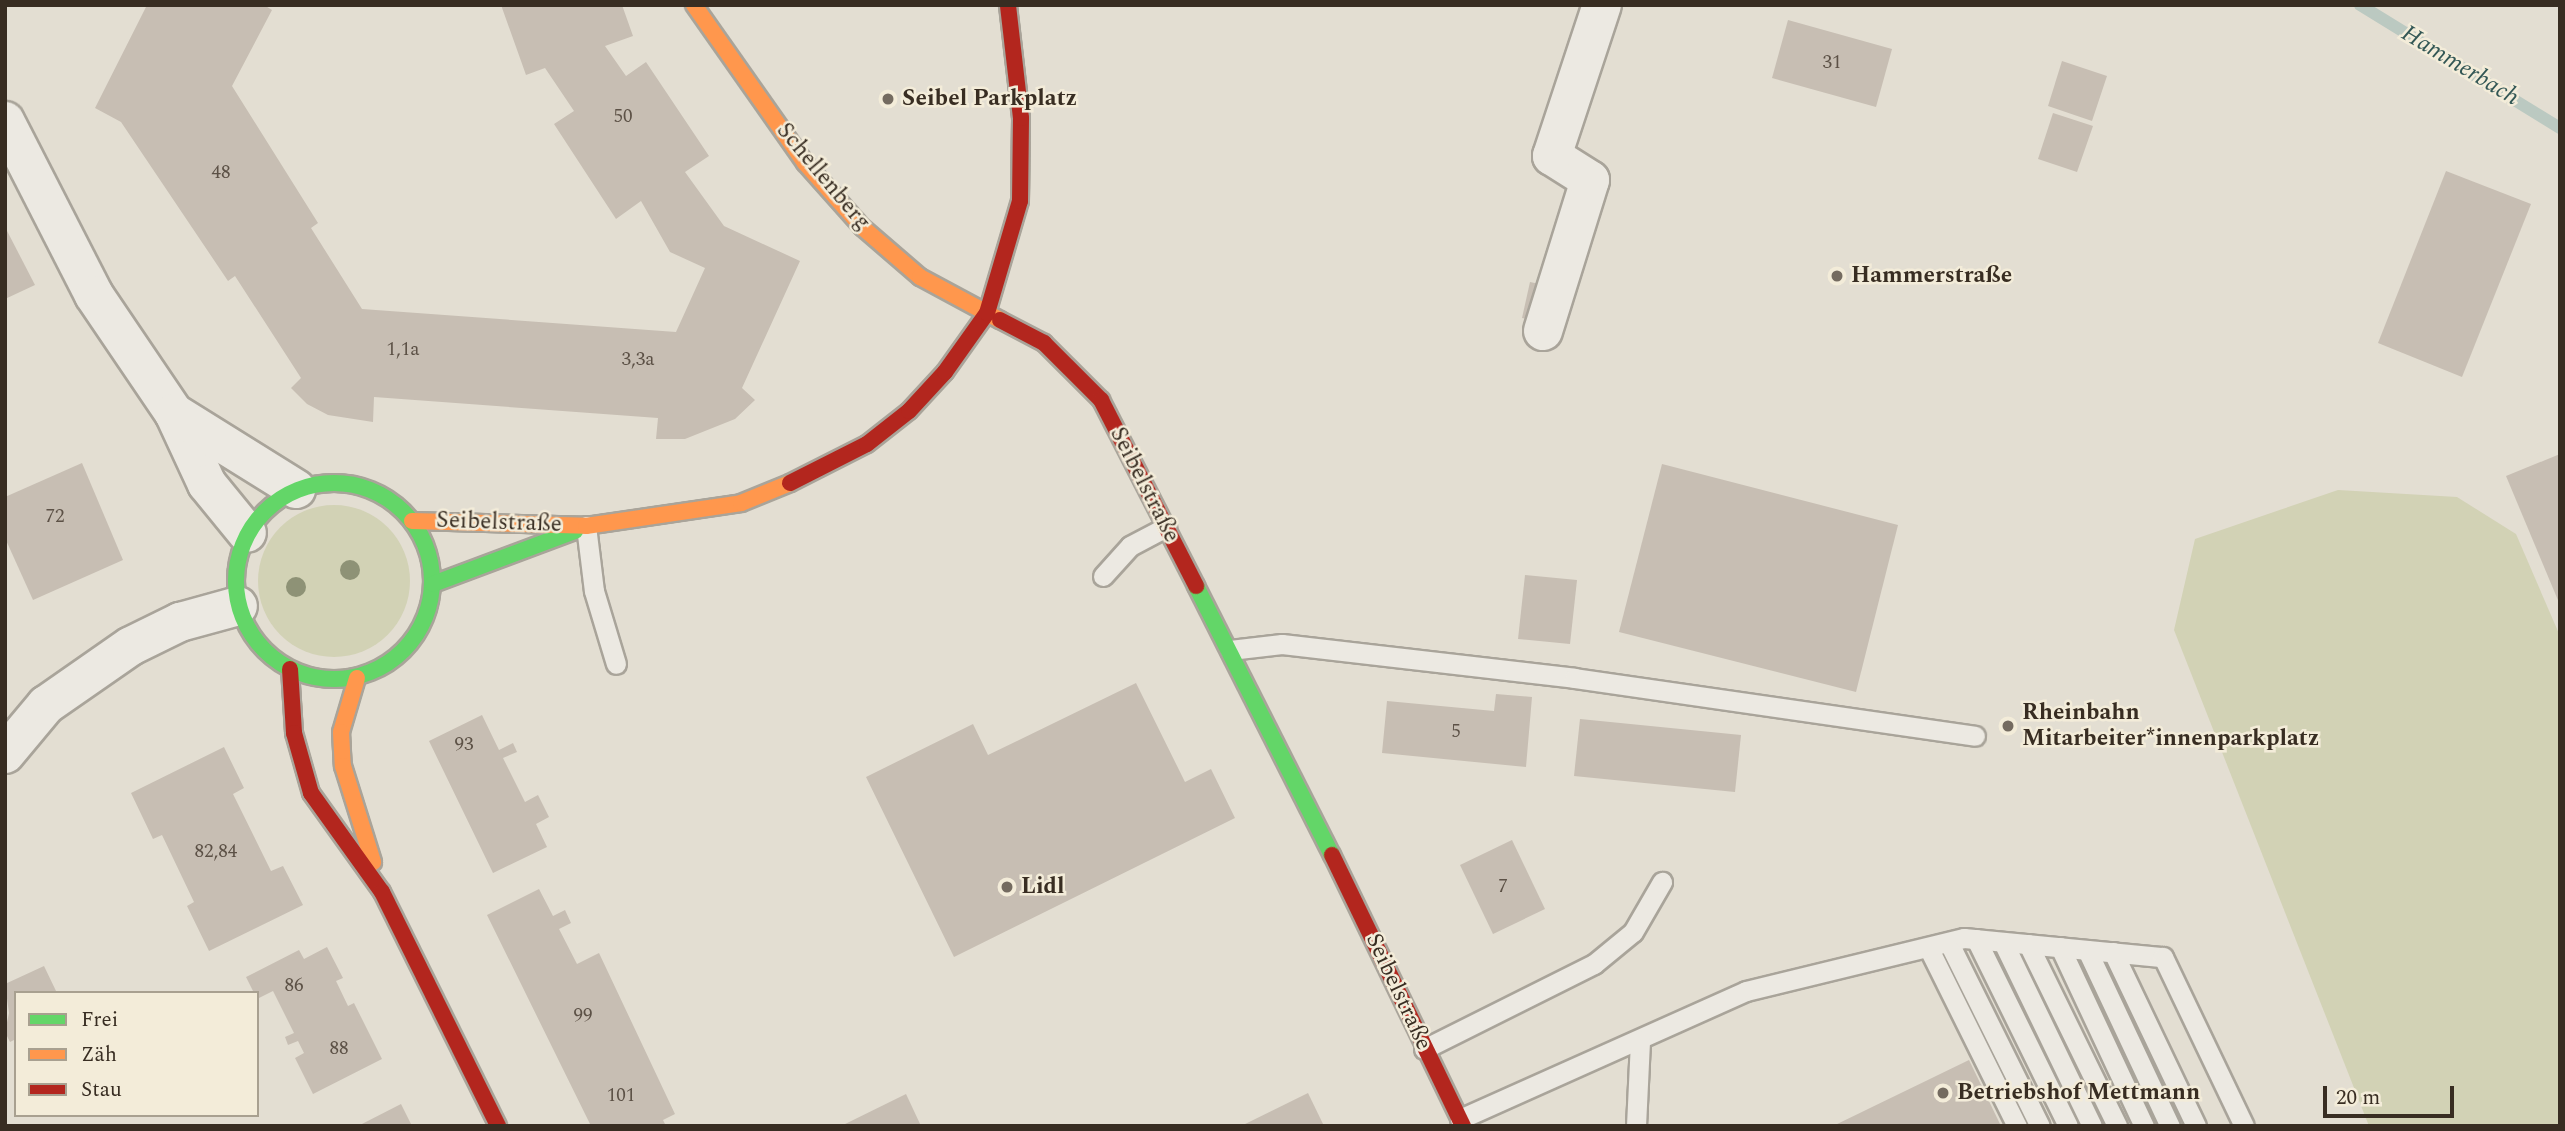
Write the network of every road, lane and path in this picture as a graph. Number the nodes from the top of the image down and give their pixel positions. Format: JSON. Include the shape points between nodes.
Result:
{"nodes":[{"id":1,"x":694,"y":5,"type":"edge"},
{"id":2,"x":1008,"y":5,"type":"edge"},
{"id":3,"x":1602,"y":5,"type":"edge"},
{"id":4,"x":5,"y":121,"type":"edge"},
{"id":5,"x":987,"y":313,"type":"junction"},
{"id":6,"x":1543,"y":331,"type":"dead end"},
{"id":7,"x":174,"y":413,"type":"junction"},
{"id":8,"x":296,"y":489,"type":"junction"},
{"id":9,"x":412,"y":521,"type":"junction"},
{"id":10,"x":586,"y":526,"type":"junction"},
{"id":11,"x":1166,"y":527,"type":"junction"},
{"id":12,"x":247,"y":533,"type":"junction"},
{"id":13,"x":1102,"y":576,"type":"dead end"},
{"id":14,"x":433,"y":584,"type":"junction"},
{"id":15,"x":238,"y":606,"type":"junction"},
{"id":16,"x":1230,"y":650,"type":"junction"},
{"id":17,"x":616,"y":664,"type":"dead end"},
{"id":18,"x":290,"y":669,"type":"junction"},
{"id":19,"x":357,"y":678,"type":"junction"},
{"id":20,"x":1975,"y":736,"type":"dead end"},
{"id":21,"x":5,"y":754,"type":"edge"},
{"id":22,"x":1662,"y":882,"type":"dead end"},
{"id":23,"x":382,"y":892,"type":"junction"},
{"id":24,"x":1976,"y":939,"type":"junction"},
{"id":25,"x":2003,"y":942,"type":"junction"},
{"id":26,"x":1949,"y":943,"type":"junction"},
{"id":27,"x":2028,"y":944,"type":"junction"},
{"id":28,"x":2060,"y":947,"type":"junction"},
{"id":29,"x":1929,"y":948,"type":"junction"},
{"id":30,"x":2087,"y":950,"type":"junction"},
{"id":31,"x":2113,"y":953,"type":"junction"},
{"id":32,"x":1640,"y":1040,"type":"junction"},
{"id":33,"x":1424,"y":1049,"type":"junction"},
{"id":34,"x":1461,"y":1122,"type":"edge"},
{"id":35,"x":498,"y":1126,"type":"edge"},
{"id":36,"x":1636,"y":1126,"type":"edge"},
{"id":37,"x":2017,"y":1126,"type":"edge"},
{"id":38,"x":2040,"y":1126,"type":"edge"},
{"id":39,"x":2068,"y":1126,"type":"edge"},
{"id":40,"x":2092,"y":1126,"type":"edge"},
{"id":41,"x":2117,"y":1126,"type":"edge"},
{"id":42,"x":2144,"y":1126,"type":"edge"},
{"id":43,"x":2171,"y":1126,"type":"edge"},
{"id":44,"x":2196,"y":1126,"type":"edge"},
{"id":45,"x":2244,"y":1126,"type":"edge"}],
"edges":[{"from":1,"to":5,"type":"main road","name":"Schellenberg","via":[[805,163],[862,227],[920,276]]},
{"from":2,"to":5,"type":"main road","via":[[1021,118],[1020,201]]},
{"from":3,"to":6,"type":"street","via":[[1552,156],[1590,180]]},
{"from":4,"to":7,"type":"street","via":[[84,277]]},
{"from":5,"to":10,"type":"main road","name":"Seibelstraße","via":[[945,372],[909,411],[867,444],[813,474],[741,503]]},
{"from":5,"to":11,"type":"main road","name":"Seibelstraße","via":[[1044,344],[1101,400]]},
{"from":7,"to":8,"type":"street"},
{"from":7,"to":12,"type":"street","via":[[207,484]]},
{"from":8,"to":9,"type":"main road","via":[[321,484],[360,487],[394,503]]},
{"from":8,"to":12,"type":"main road","via":[[261,513]]},
{"from":9,"to":10,"type":"main road","name":"Seibelstraße"},
{"from":9,"to":14,"type":"main road","via":[[425,541]]},
{"from":10,"to":14,"type":"main road","name":"Seibelstraße"},
{"from":10,"to":17,"type":"lane","via":[[594,591]]},
{"from":11,"to":13,"type":"lane","via":[[1130,546]]},
{"from":11,"to":16,"type":"main road","name":"Seibelstraße"},
{"from":12,"to":15,"type":"main road","via":[[235,580]]},
{"from":14,"to":19,"type":"main road","via":[[423,621],[400,654],[379,670]]},
{"from":15,"to":18,"type":"main road","via":[[255,642]]},
{"from":15,"to":21,"type":"street","via":[[180,622],[131,646],[46,705]]},
{"from":16,"to":20,"type":"lane","via":[[1282,643],[1574,678]]},
{"from":16,"to":33,"type":"main road","name":"Seibelstraße","via":[[1358,905]]},
{"from":18,"to":19,"type":"main road","via":[[313,677]]},
{"from":18,"to":23,"type":"main road","via":[[294,733],[311,793]]},
{"from":19,"to":23,"type":"main road","via":[[341,732],[344,766]]},
{"from":22,"to":33,"type":"lane","via":[[1633,932],[1594,964]]},
{"from":23,"to":35,"type":"main road"},
{"from":24,"to":25,"type":"lane"},
{"from":24,"to":26,"type":"lane"},
{"from":24,"to":39,"type":"lane"},
{"from":25,"to":27,"type":"lane"},
{"from":25,"to":40,"type":"lane"},
{"from":26,"to":29,"type":"lane"},
{"from":26,"to":38,"type":"lane"},
{"from":27,"to":28,"type":"lane"},
{"from":27,"to":41,"type":"lane"},
{"from":28,"to":30,"type":"lane"},
{"from":28,"to":42,"type":"lane"},
{"from":29,"to":32,"type":"lane","via":[[1746,991]]},
{"from":29,"to":37,"type":"lane"},
{"from":30,"to":31,"type":"lane"},
{"from":30,"to":43,"type":"lane"},
{"from":31,"to":44,"type":"lane"},
{"from":31,"to":45,"type":"lane","via":[[2163,957]]},
{"from":32,"to":34,"type":"lane"},
{"from":32,"to":36,"type":"lane"},
{"from":33,"to":34,"type":"main road","name":"Seibelstraße"}]}
